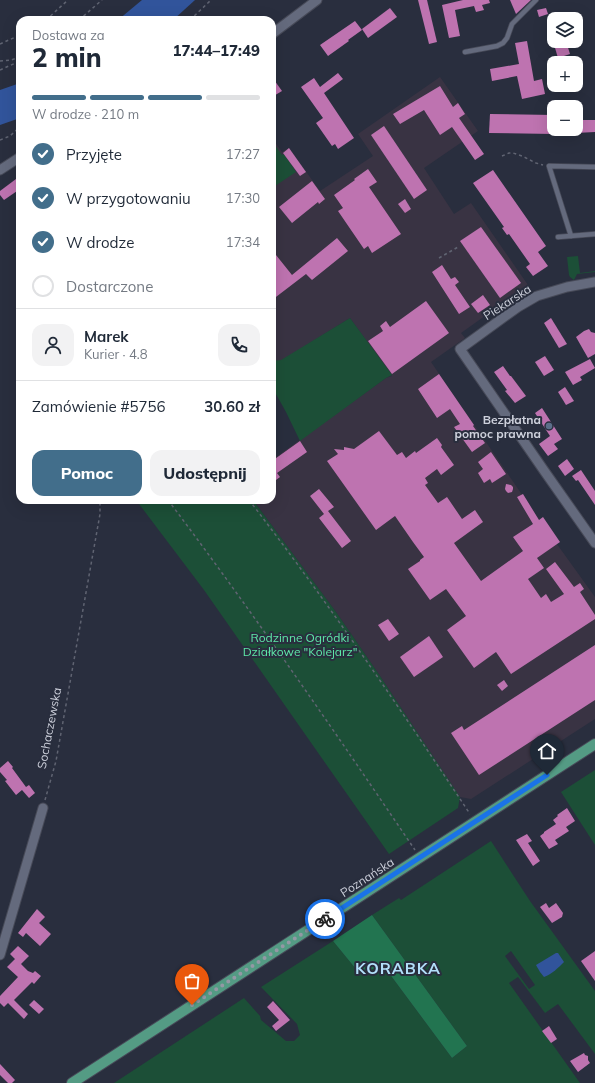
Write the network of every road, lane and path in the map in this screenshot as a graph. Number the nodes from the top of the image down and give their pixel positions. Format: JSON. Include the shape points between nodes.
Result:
{"nodes":[{"id":1,"x":68,"y":0,"type":"edge"},
{"id":2,"x":102,"y":0,"type":"edge"},
{"id":3,"x":211,"y":0,"type":"edge"},
{"id":4,"x":317,"y":0,"type":"edge"},
{"id":5,"x":536,"y":0,"type":"edge"},
{"id":6,"x":50,"y":16,"type":"edge"},
{"id":7,"x":84,"y":16,"type":"edge"},
{"id":8,"x":194,"y":16,"type":"edge"},
{"id":9,"x":276,"y":31,"type":"edge"},
{"id":10,"x":16,"y":37,"type":"edge"},
{"id":11,"x":0,"y":44,"type":"edge"},
{"id":12,"x":465,"y":52,"type":"dead end"},
{"id":13,"x":16,"y":58,"type":"edge"},
{"id":14,"x":0,"y":61,"type":"edge"},
{"id":15,"x":16,"y":63,"type":"edge"},
{"id":16,"x":0,"y":70,"type":"edge"},
{"id":17,"x":16,"y":131,"type":"edge"},
{"id":18,"x":0,"y":140,"type":"edge"},
{"id":19,"x":502,"y":156,"type":"dead end"},
{"id":20,"x":16,"y":160,"type":"edge"},
{"id":21,"x":548,"y":166,"type":"junction"},
{"id":22,"x":595,"y":167,"type":"edge"},
{"id":23,"x":0,"y":170,"type":"edge"},
{"id":24,"x":595,"y":234,"type":"edge"},
{"id":25,"x":570,"y":236,"type":"junction"},
{"id":26,"x":558,"y":237,"type":"dead end"},
{"id":27,"x":458,"y":247,"type":"dead end"},
{"id":28,"x":438,"y":258,"type":"dead end"},
{"id":29,"x":595,"y":282,"type":"edge"},
{"id":30,"x":100,"y":504,"type":"edge"},
{"id":31,"x":171,"y":504,"type":"edge"},
{"id":32,"x":252,"y":504,"type":"edge"},
{"id":33,"x":595,"y":543,"type":"edge"},
{"id":34,"x":595,"y":744,"type":"edge"},
{"id":35,"x":43,"y":808,"type":"joint"},
{"id":36,"x":470,"y":815,"type":"dead end"},
{"id":37,"x":415,"y":851,"type":"dead end"},
{"id":38,"x":0,"y":955,"type":"edge"},
{"id":39,"x":72,"y":1083,"type":"edge"}],
"edges":[{"from":1,"to":6,"type":"path"},
{"from":2,"to":7,"type":"path"},
{"from":3,"to":8,"type":"path"},
{"from":4,"to":9,"type":"street"},
{"from":5,"to":12,"type":"lane","via":[[512,24],[503,43]]},
{"from":10,"to":11,"type":"path"},
{"from":13,"to":14,"type":"path"},
{"from":15,"to":16,"type":"path"},
{"from":17,"to":18,"type":"path"},
{"from":19,"to":21,"type":"path","via":[[513,153]]},
{"from":20,"to":23,"type":"street"},
{"from":21,"to":22,"type":"lane"},
{"from":21,"to":25,"type":"lane"},
{"from":24,"to":25,"type":"lane"},
{"from":25,"to":26,"type":"lane"},
{"from":27,"to":28,"type":"path"},
{"from":29,"to":33,"type":"street","name":"Piekarska","via":[[536,296],[460,349]]},
{"from":30,"to":35,"type":"path","name":"Sochaczewska","via":[[56,761]]},
{"from":31,"to":37,"type":"path","via":[[324,717]]},
{"from":32,"to":36,"type":"path","via":[[363,656]]},
{"from":34,"to":39,"type":"main road","name":"Poznańska"},
{"from":35,"to":38,"type":"street"}]}
